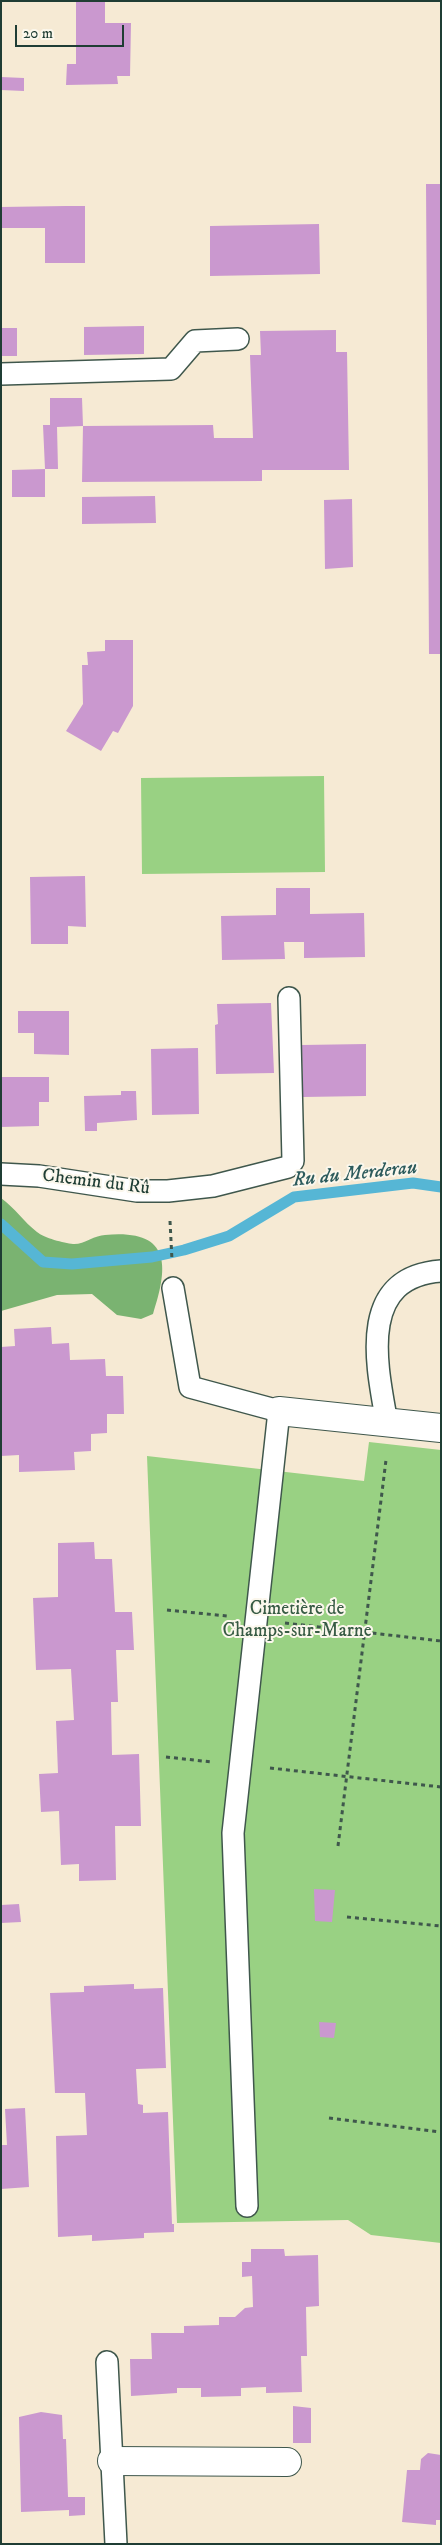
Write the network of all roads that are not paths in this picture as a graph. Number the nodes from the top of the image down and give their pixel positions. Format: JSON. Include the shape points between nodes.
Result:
{"nodes":[{"id":1,"x":238,"y":339,"type":"dead end"},
{"id":2,"x":1,"y":374,"type":"edge"},
{"id":3,"x":289,"y":998,"type":"dead end"},
{"id":4,"x":1,"y":1174,"type":"edge"},
{"id":5,"x":441,"y":1271,"type":"edge"},
{"id":6,"x":173,"y":1288,"type":"dead end"},
{"id":7,"x":279,"y":1411,"type":"junction"},
{"id":8,"x":387,"y":1422,"type":"junction"},
{"id":9,"x":441,"y":1428,"type":"edge"},
{"id":10,"x":247,"y":2206,"type":"dead end"},
{"id":11,"x":107,"y":2362,"type":"dead end"},
{"id":12,"x":112,"y":2461,"type":"junction"},
{"id":13,"x":287,"y":2462,"type":"dead end"},
{"id":14,"x":116,"y":2544,"type":"edge"}],
"edges":[{"from":1,"to":2,"type":"lane","via":[[195,341],[171,369]]},
{"from":3,"to":4,"type":"lane","name":"Chemin du Rû","via":[[293,1161],[288,1167],[213,1186],[168,1191],[136,1191],[39,1176]]},
{"from":5,"to":8,"type":"lane","via":[[426,1272],[406,1281],[387,1301],[378,1328],[376,1360]]},
{"from":6,"to":7,"type":"lane","via":[[190,1387]]},
{"from":7,"to":8,"type":"street"},
{"from":7,"to":10,"type":"lane","via":[[233,1833]]},
{"from":8,"to":9,"type":"street"},
{"from":11,"to":12,"type":"lane"},
{"from":12,"to":13,"type":"street"},
{"from":12,"to":14,"type":"lane"}]}
